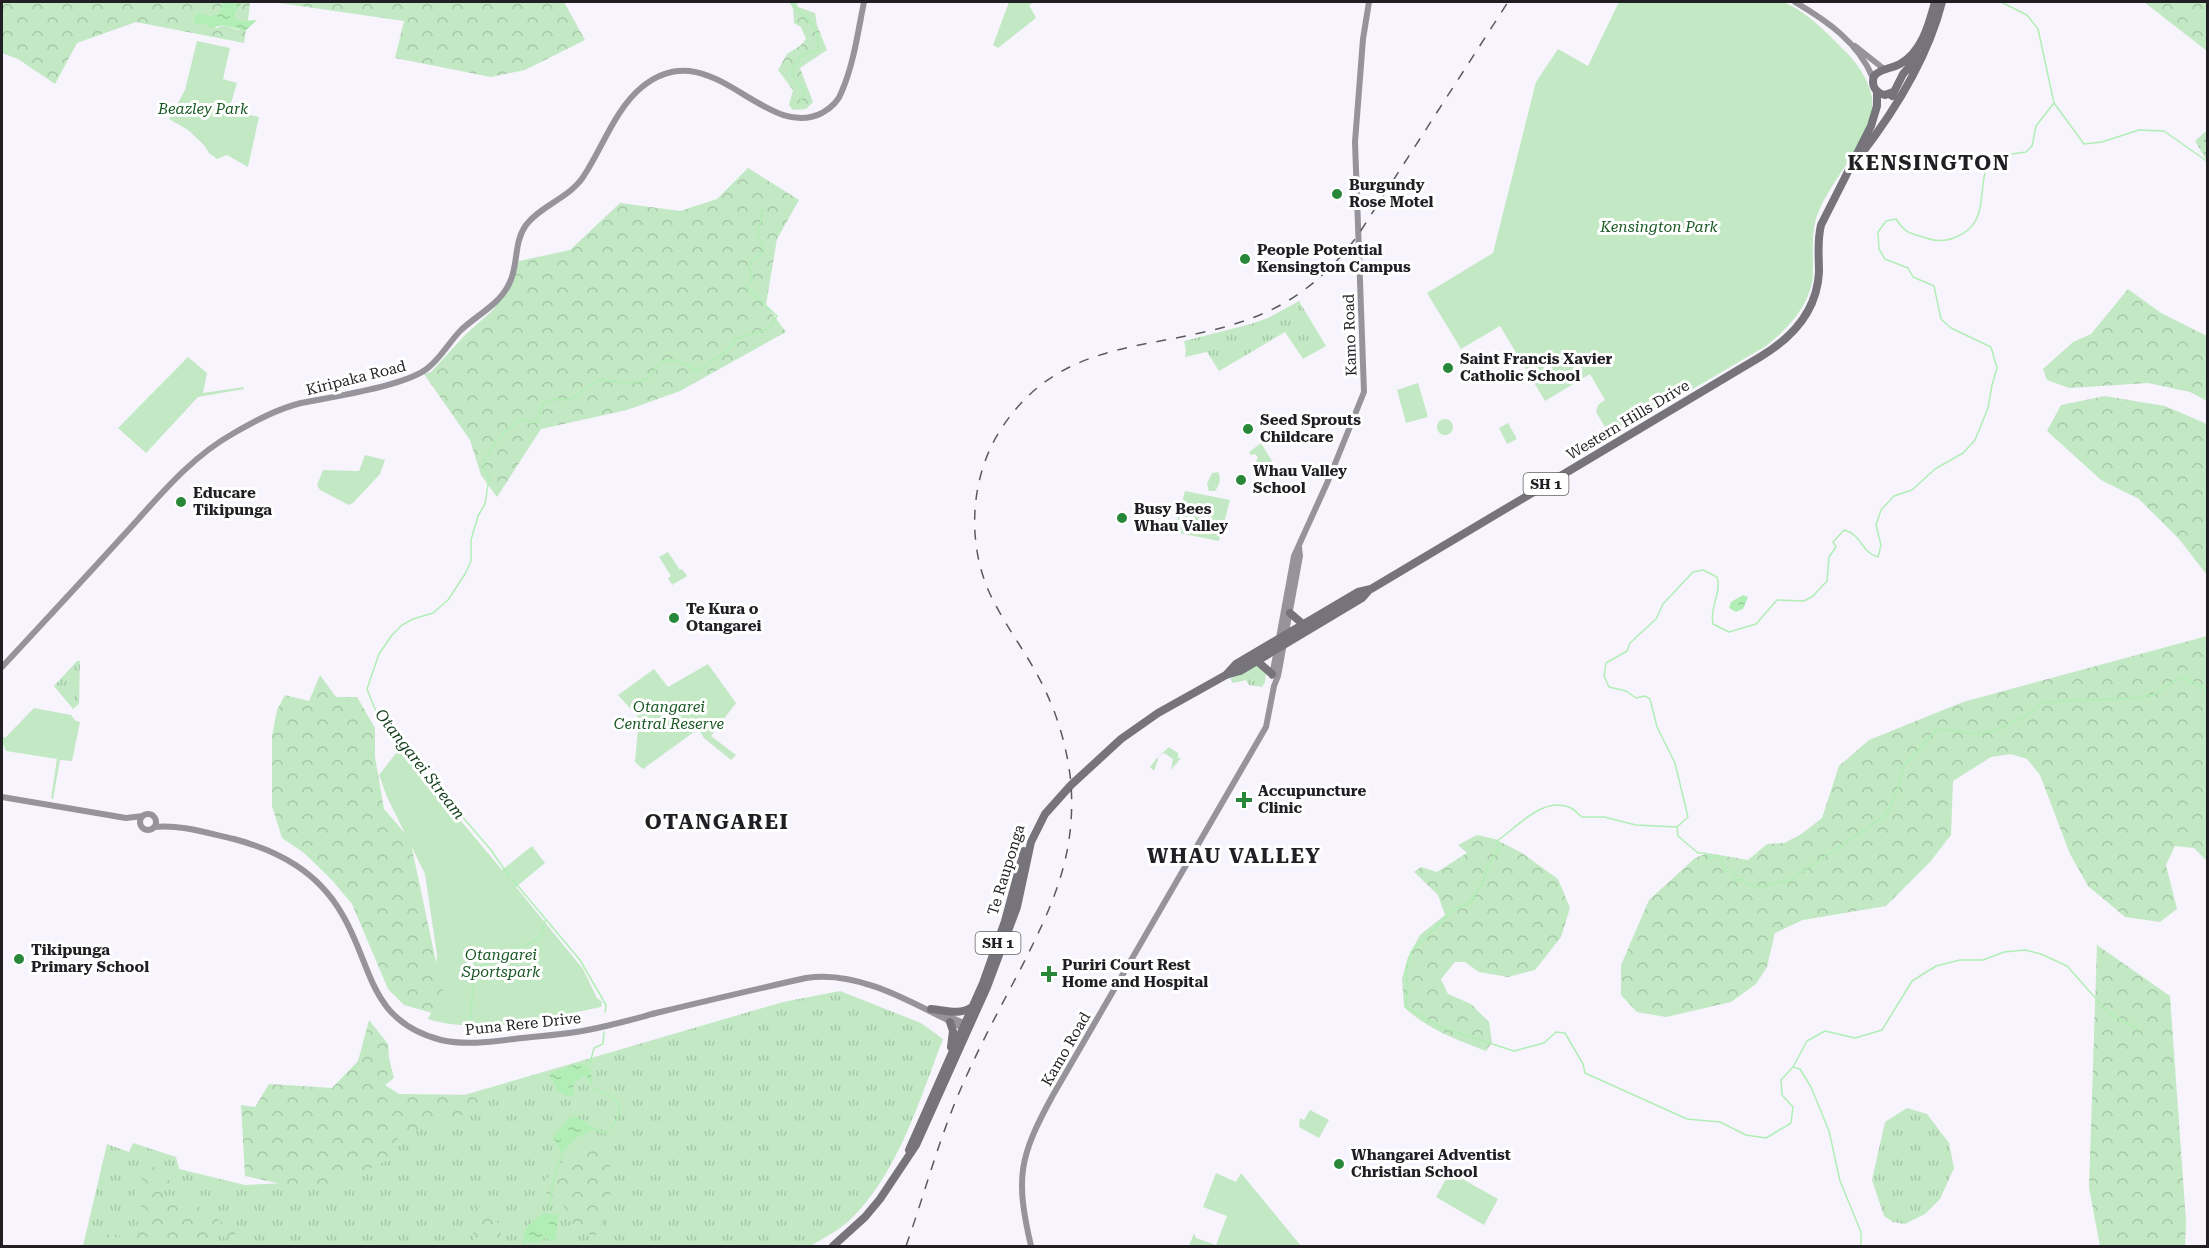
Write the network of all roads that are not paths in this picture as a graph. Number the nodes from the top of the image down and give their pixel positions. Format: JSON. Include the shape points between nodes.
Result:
{"nodes":[{"id":1,"x":864,"y":2,"type":"edge"},
{"id":2,"x":1369,"y":2,"type":"edge"},
{"id":3,"x":1795,"y":2,"type":"edge"},
{"id":4,"x":1935,"y":2,"type":"edge"},
{"id":5,"x":1942,"y":2,"type":"edge"},
{"id":6,"x":1852,"y":44,"type":"junction"},
{"id":7,"x":1927,"y":47,"type":"junction"},
{"id":8,"x":1886,"y":69,"type":"junction"},
{"id":9,"x":1874,"y":78,"type":"junction"},
{"id":10,"x":1898,"y":81,"type":"junction"},
{"id":11,"x":1877,"y":91,"type":"junction"},
{"id":12,"x":1893,"y":92,"type":"junction"},
{"id":13,"x":1886,"y":118,"type":"junction"},
{"id":14,"x":1853,"y":165,"type":"junction"},
{"id":15,"x":1299,"y":547,"type":"junction"},
{"id":16,"x":1371,"y":589,"type":"junction"},
{"id":17,"x":1290,"y":613,"type":"junction"},
{"id":18,"x":1304,"y":624,"type":"junction"},
{"id":19,"x":1282,"y":642,"type":"junction"},
{"id":20,"x":1257,"y":661,"type":"junction"},
{"id":21,"x":2,"y":667,"type":"edge"},
{"id":22,"x":1272,"y":674,"type":"junction"},
{"id":23,"x":1226,"y":675,"type":"junction"},
{"id":24,"x":1274,"y":686,"type":"junction"},
{"id":25,"x":1107,"y":750,"type":"junction"},
{"id":26,"x":2,"y":797,"type":"edge"},
{"id":27,"x":142,"y":816,"type":"junction"},
{"id":28,"x":126,"y":818,"type":"junction"},
{"id":29,"x":154,"y":823,"type":"junction"},
{"id":30,"x":141,"y":824,"type":"junction"},
{"id":31,"x":972,"y":1007,"type":"junction"},
{"id":32,"x":929,"y":1009,"type":"junction"},
{"id":33,"x":950,"y":1022,"type":"junction"},
{"id":34,"x":966,"y":1027,"type":"junction"},
{"id":35,"x":950,"y":1055,"type":"junction"},
{"id":36,"x":909,"y":1153,"type":"junction"},
{"id":37,"x":832,"y":1246,"type":"edge"},
{"id":38,"x":1031,"y":1246,"type":"edge"}],
"edges":[{"from":1,"to":21,"type":"main road","name":"Kiripaka Road","via":[[842,93],[820,114],[785,116],[699,73],[666,73],[641,87],[623,109],[579,183],[526,224],[515,250],[512,279],[502,296],[458,333],[427,369],[410,378],[274,412],[210,447]]},
{"from":2,"to":15,"type":"main road","name":"Kamo Road","via":[[1354,150],[1364,392]]},
{"from":3,"to":6,"type":"main road","via":[[1834,27]]},
{"from":4,"to":8,"type":"highway","via":[[1916,50],[1906,61]]},
{"from":5,"to":7,"type":"highway","name":"Western Hills Drive","number":"SH 1"},
{"from":6,"to":8,"type":"main road"},
{"from":6,"to":9,"type":"main road"},
{"from":7,"to":10,"type":"highway","number":"SH 1"},
{"from":7,"to":13,"type":"highway","name":"Western Hills Drive","number":"SH 1"},
{"from":8,"to":9,"type":"highway"},
{"from":8,"to":10,"type":"highway","via":[[1896,74]]},
{"from":9,"to":11,"type":"highway","number":"SH 1"},
{"from":10,"to":12,"type":"highway","number":"SH 1"},
{"from":11,"to":12,"type":"highway","via":[[1885,95]]},
{"from":11,"to":14,"type":"highway","name":"Western Hills Drive","number":"SH 1","via":[[1875,115]]},
{"from":12,"to":13,"type":"highway","number":"SH 1"},
{"from":13,"to":14,"type":"highway","name":"Western Hills Drive","number":"SH 1"},
{"from":14,"to":16,"type":"highway","name":"Western Hills Drive","number":"SH 1","via":[[1821,225],[1813,302],[1789,337]]},
{"from":15,"to":17,"type":"main road","name":"Kamo Road"},
{"from":15,"to":19,"type":"main road","name":"Kamo Road","via":[[1294,556]]},
{"from":16,"to":18,"type":"highway","name":"Western Hills Drive","number":"SH 1","via":[[1358,592]]},
{"from":16,"to":19,"type":"highway","name":"Te Rauponga","number":"SH 1","via":[[1362,598]]},
{"from":17,"to":18,"type":"highway"},
{"from":17,"to":19,"type":"main road","name":"Kamo Road"},
{"from":18,"to":19,"type":"highway","name":"Western Hills Drive","number":"SH 1"},
{"from":19,"to":20,"type":"highway","name":"Te Rauponga","number":"SH 1"},
{"from":19,"to":22,"type":"main road","name":"Kamo Road"},
{"from":19,"to":23,"type":"highway","name":"Western Hills Drive","number":"SH 1","via":[[1236,664]]},
{"from":19,"to":24,"type":"main road","name":"Kamo Road"},
{"from":20,"to":22,"type":"highway"},
{"from":20,"to":23,"type":"highway","name":"Te Rauponga","number":"SH 1"},
{"from":22,"to":24,"type":"main road","name":"Kamo Road"},
{"from":23,"to":25,"type":"highway","name":"Te Rauponga","number":"SH 1","via":[[1131,730]]},
{"from":24,"to":38,"type":"main road","name":"Kamo Road","via":[[1266,727],[1034,1131],[1020,1188]]},
{"from":25,"to":31,"type":"highway","name":"Te Rauponga","number":"SH 1","via":[[1049,801],[1033,826],[994,954]]},
{"from":25,"to":34,"type":"highway","name":"Te Rauponga","number":"SH 1","via":[[1053,803],[1037,828],[1017,907],[987,987]]},
{"from":26,"to":28,"type":"main road"},
{"from":27,"to":28,"type":"main road"},
{"from":27,"to":29,"type":"main road","via":[[148,814]]},
{"from":27,"to":30,"type":"main road"},
{"from":28,"to":30,"type":"main road"},
{"from":29,"to":30,"type":"main road","via":[[147,829]]},
{"from":29,"to":32,"type":"main road","name":"Puna Rere Drive","via":[[261,847],[306,871],[327,891],[343,915],[383,1001],[409,1025],[440,1039],[468,1043],[577,1032],[819,976],[853,979]]},
{"from":31,"to":32,"type":"highway","via":[[962,1012]]},
{"from":31,"to":34,"type":"highway","name":"Te Rauponga","number":"SH 1"},
{"from":32,"to":33,"type":"main road","name":"Puna Rere Drive"},
{"from":32,"to":34,"type":"main road","name":"Puna Rere Drive"},
{"from":33,"to":34,"type":"main road","name":"Puna Rere Drive"},
{"from":33,"to":35,"type":"highway"},
{"from":34,"to":35,"type":"highway","name":"Te Rauponga","number":"SH 1"},
{"from":34,"to":36,"type":"highway","name":"Te Rauponga","number":"SH 1","via":[[916,1145]]},
{"from":35,"to":36,"type":"highway","name":"Te Rauponga","number":"SH 1"},
{"from":36,"to":37,"type":"highway","name":"Te Rauponga","number":"SH 1","via":[[866,1217]]}]}
